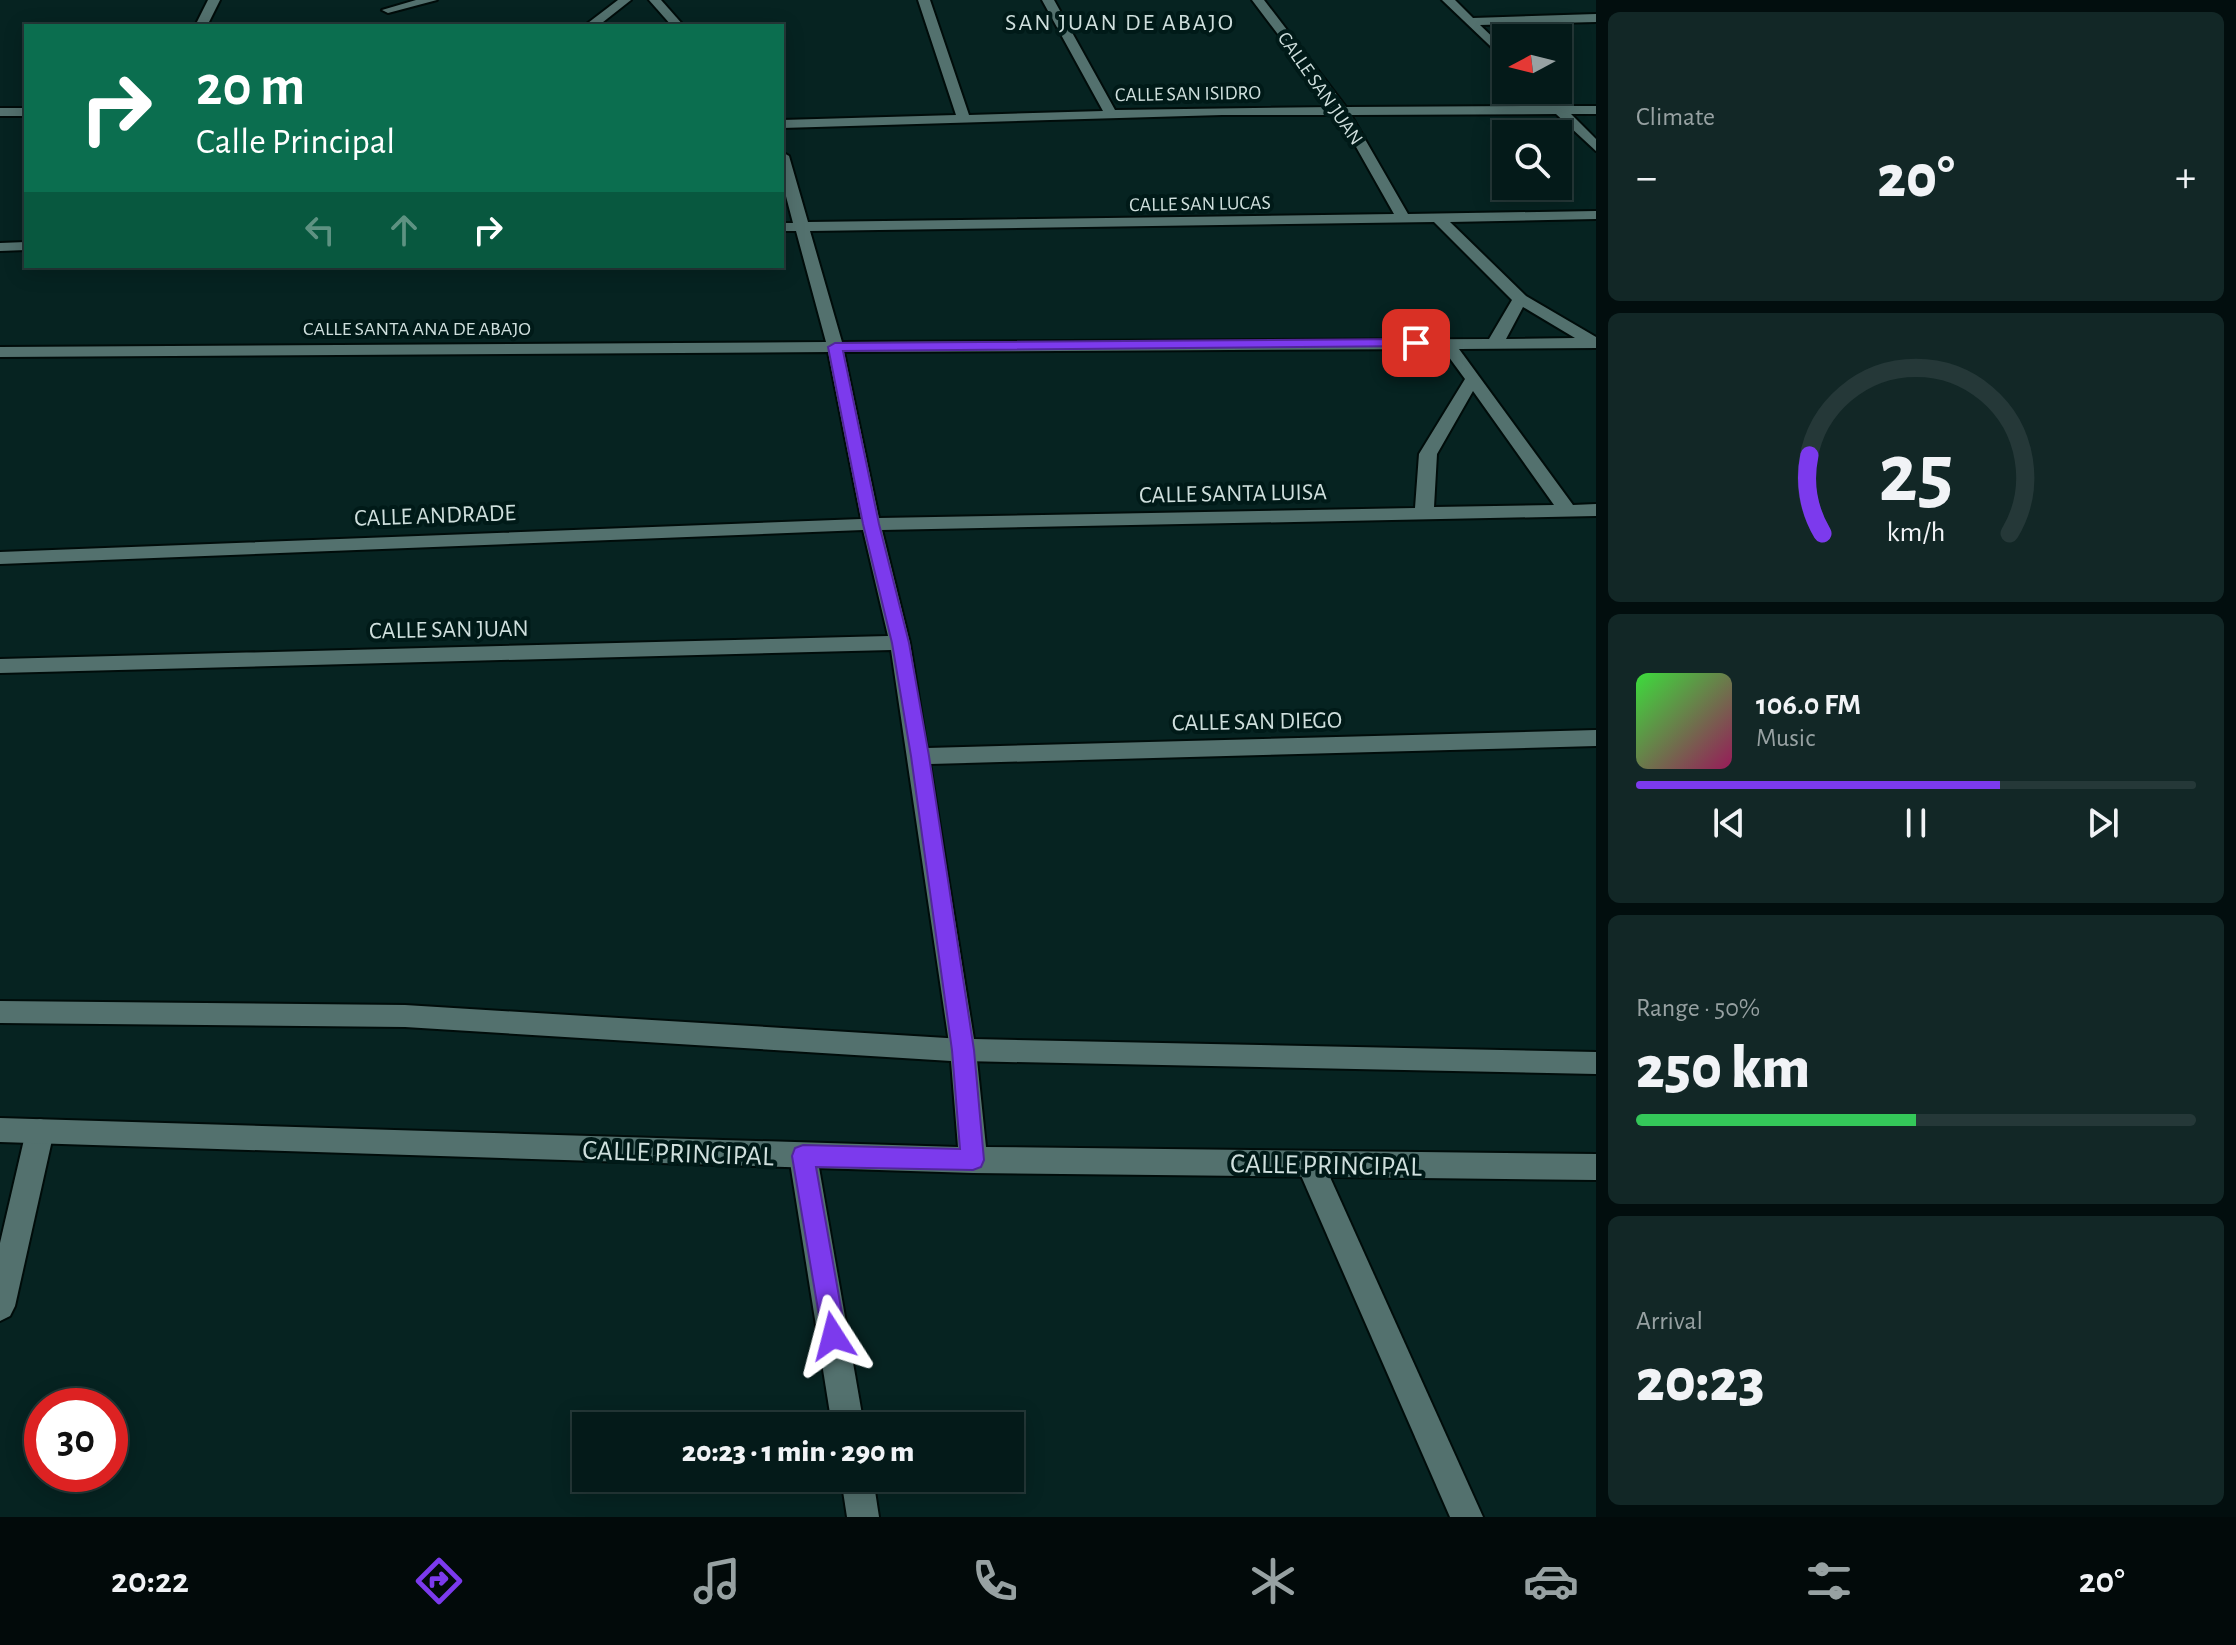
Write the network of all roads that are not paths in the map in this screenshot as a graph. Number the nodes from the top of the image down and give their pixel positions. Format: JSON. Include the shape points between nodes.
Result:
{"nodes":[{"id":1,"x":214,"y":0,"type":"edge"},
{"id":2,"x":431,"y":0,"type":"edge"},
{"id":3,"x":625,"y":0,"type":"edge"},
{"id":4,"x":655,"y":0,"type":"edge"},
{"id":5,"x":924,"y":0,"type":"edge"},
{"id":6,"x":1048,"y":0,"type":"edge"},
{"id":7,"x":1258,"y":0,"type":"edge"},
{"id":8,"x":1448,"y":0,"type":"edge"},
{"id":9,"x":389,"y":5,"type":"edge"},
{"id":10,"x":1596,"y":18,"type":"edge"},
{"id":11,"x":1471,"y":22,"type":"junction"},
{"id":12,"x":202,"y":24,"type":"edge"},
{"id":13,"x":593,"y":24,"type":"edge"},
{"id":14,"x":676,"y":24,"type":"edge"},
{"id":15,"x":1492,"y":43,"type":"edge"},
{"id":16,"x":1555,"y":104,"type":"edge"},
{"id":17,"x":1341,"y":109,"type":"junction"},
{"id":18,"x":1561,"y":110,"type":"junction"},
{"id":19,"x":1596,"y":110,"type":"edge"},
{"id":20,"x":0,"y":112,"type":"edge"},
{"id":21,"x":24,"y":112,"type":"edge"},
{"id":22,"x":1111,"y":114,"type":"junction"},
{"id":23,"x":964,"y":119,"type":"junction"},
{"id":24,"x":784,"y":124,"type":"edge"},
{"id":25,"x":1596,"y":147,"type":"edge"},
{"id":26,"x":784,"y":162,"type":"edge"},
{"id":27,"x":1596,"y":215,"type":"edge"},
{"id":28,"x":1438,"y":218,"type":"junction"},
{"id":29,"x":1404,"y":219,"type":"junction"},
{"id":30,"x":804,"y":226,"type":"junction"},
{"id":31,"x":784,"y":227,"type":"edge"},
{"id":32,"x":24,"y":246,"type":"edge"},
{"id":33,"x":0,"y":247,"type":"edge"},
{"id":34,"x":1520,"y":299,"type":"junction"},
{"id":35,"x":1447,"y":343,"type":"junction"},
{"id":36,"x":1495,"y":343,"type":"junction"},
{"id":37,"x":1595,"y":343,"type":"edge"},
{"id":38,"x":835,"y":347,"type":"junction"},
{"id":39,"x":0,"y":352,"type":"edge"},
{"id":40,"x":1473,"y":379,"type":"junction"},
{"id":41,"x":1596,"y":510,"type":"edge"},
{"id":42,"x":1568,"y":511,"type":"junction"},
{"id":43,"x":1424,"y":513,"type":"junction"},
{"id":44,"x":871,"y":524,"type":"junction"},
{"id":45,"x":0,"y":558,"type":"edge"},
{"id":46,"x":900,"y":643,"type":"junction"},
{"id":47,"x":0,"y":666,"type":"edge"},
{"id":48,"x":1596,"y":738,"type":"edge"},
{"id":49,"x":920,"y":756,"type":"junction"},
{"id":50,"x":0,"y":1012,"type":"edge"},
{"id":51,"x":963,"y":1050,"type":"junction"},
{"id":52,"x":1596,"y":1063,"type":"edge"},
{"id":53,"x":0,"y":1130,"type":"edge"},
{"id":54,"x":40,"y":1131,"type":"junction"},
{"id":55,"x":803,"y":1156,"type":"junction"},
{"id":56,"x":973,"y":1160,"type":"junction"},
{"id":57,"x":1310,"y":1164,"type":"junction"},
{"id":58,"x":1596,"y":1167,"type":"edge"},
{"id":59,"x":0,"y":1306,"type":"edge"},
{"id":60,"x":846,"y":1412,"type":"edge"},
{"id":61,"x":859,"y":1492,"type":"edge"},
{"id":62,"x":863,"y":1517,"type":"edge"},
{"id":63,"x":1467,"y":1517,"type":"edge"}],
"edges":[{"from":1,"to":12,"type":"street"},
{"from":2,"to":9,"type":"street"},
{"from":3,"to":13,"type":"street"},
{"from":4,"to":14,"type":"street"},
{"from":5,"to":23,"type":"street"},
{"from":6,"to":22,"type":"street"},
{"from":7,"to":17,"type":"street","name":"CALLE SAN JUAN"},
{"from":8,"to":11,"type":"street"},
{"from":10,"to":11,"type":"street"},
{"from":11,"to":15,"type":"street"},
{"from":16,"to":18,"type":"street"},
{"from":17,"to":18,"type":"street","name":"CALLE SAN ISIDRO"},
{"from":17,"to":22,"type":"street","name":"CALLE SAN ISIDRO"},
{"from":17,"to":29,"type":"street","name":"CALLE SAN JUAN"},
{"from":18,"to":19,"type":"street","name":"CALLE SAN ISIDRO"},
{"from":18,"to":25,"type":"street"},
{"from":20,"to":21,"type":"street"},
{"from":22,"to":23,"type":"street","name":"CALLE SAN ISIDRO"},
{"from":23,"to":24,"type":"street","name":"CALLE SAN ISIDRO"},
{"from":26,"to":30,"type":"street"},
{"from":27,"to":28,"type":"street","name":"CALLE SAN LUCAS"},
{"from":28,"to":29,"type":"street","name":"CALLE SAN LUCAS"},
{"from":28,"to":34,"type":"street"},
{"from":29,"to":30,"type":"street","name":"CALLE SAN LUCAS"},
{"from":30,"to":31,"type":"street","name":"CALLE SAN LUCAS"},
{"from":30,"to":38,"type":"street"},
{"from":32,"to":33,"type":"street"},
{"from":34,"to":36,"type":"street"},
{"from":34,"to":37,"type":"street"},
{"from":35,"to":36,"type":"street","name":"CALLE SANTA ANA DE ABAJO"},
{"from":35,"to":38,"type":"street","name":"CALLE SANTA ANA DE ABAJO"},
{"from":35,"to":40,"type":"street"},
{"from":36,"to":37,"type":"street","name":"CALLE SANTA ANA DE ABAJO"},
{"from":38,"to":39,"type":"street","name":"CALLE SANTA ANA DE ABAJO"},
{"from":38,"to":44,"type":"street"},
{"from":40,"to":42,"type":"street"},
{"from":40,"to":43,"type":"street","via":[[1428,454]]},
{"from":41,"to":42,"type":"street","name":"CALLE SANTA LUISA"},
{"from":42,"to":43,"type":"street","name":"CALLE SANTA LUISA"},
{"from":43,"to":44,"type":"street","name":"CALLE SANTA LUISA"},
{"from":44,"to":45,"type":"street","name":"CALLE ANDRADE"},
{"from":44,"to":46,"type":"street"},
{"from":46,"to":47,"type":"street","name":"CALLE SAN JUAN"},
{"from":46,"to":49,"type":"street"},
{"from":48,"to":49,"type":"street","name":"CALLE SAN DIEGO"},
{"from":49,"to":51,"type":"street"},
{"from":50,"to":51,"type":"street","via":[[405,1016]]},
{"from":51,"to":52,"type":"street"},
{"from":51,"to":56,"type":"street"},
{"from":53,"to":54,"type":"street","name":"CALLE PRINCIPAL"},
{"from":54,"to":55,"type":"street","name":"CALLE PRINCIPAL"},
{"from":54,"to":59,"type":"street"},
{"from":55,"to":56,"type":"street","name":"CALLE PRINCIPAL"},
{"from":55,"to":60,"type":"street"},
{"from":56,"to":57,"type":"street","name":"CALLE PRINCIPAL"},
{"from":57,"to":58,"type":"street","name":"CALLE PRINCIPAL"},
{"from":57,"to":63,"type":"street"},
{"from":61,"to":62,"type":"street"}]}
